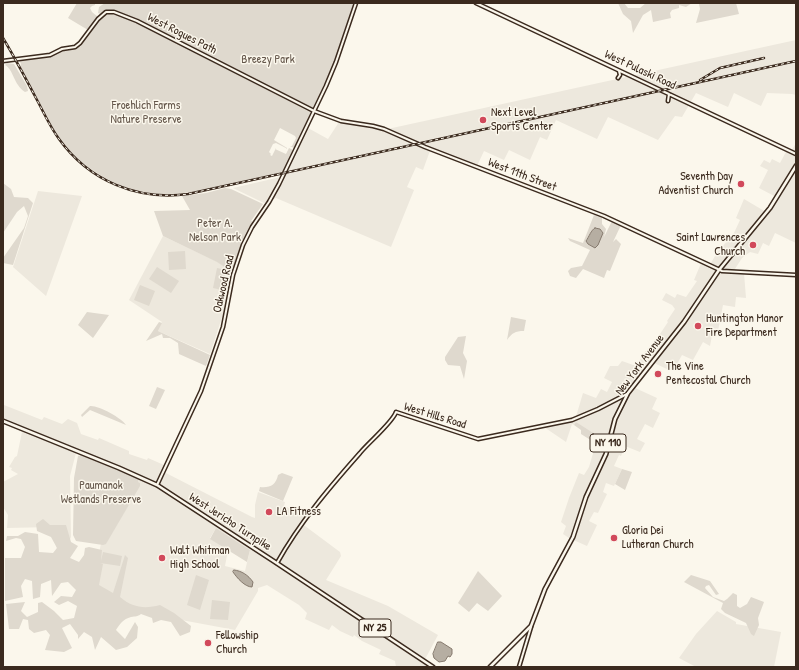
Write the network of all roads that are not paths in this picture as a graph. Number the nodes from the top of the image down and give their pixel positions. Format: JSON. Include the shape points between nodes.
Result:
{"nodes":[{"id":1,"x":356,"y":3,"type":"edge"},
{"id":2,"x":476,"y":3,"type":"edge"},
{"id":3,"x":3,"y":61,"type":"edge"},
{"id":4,"x":618,"y":70,"type":"junction"},
{"id":5,"x":618,"y":78,"type":"dead end"},
{"id":6,"x":669,"y":94,"type":"junction"},
{"id":7,"x":668,"y":101,"type":"dead end"},
{"id":8,"x":314,"y":111,"type":"junction"},
{"id":9,"x":796,"y":154,"type":"edge"},
{"id":10,"x":796,"y":166,"type":"edge"},
{"id":11,"x":719,"y":270,"type":"junction"},
{"id":12,"x":796,"y":275,"type":"edge"},
{"id":13,"x":628,"y":393,"type":"junction"},
{"id":14,"x":3,"y":421,"type":"edge"},
{"id":15,"x":157,"y":485,"type":"junction"},
{"id":16,"x":277,"y":563,"type":"junction"},
{"id":17,"x":536,"y":613,"type":"junction"},
{"id":18,"x":531,"y":626,"type":"junction"},
{"id":19,"x":522,"y":635,"type":"junction"},
{"id":20,"x":529,"y":635,"type":"junction"},
{"id":21,"x":433,"y":667,"type":"edge"},
{"id":22,"x":492,"y":667,"type":"edge"},
{"id":23,"x":519,"y":667,"type":"edge"}],
"edges":[{"from":1,"to":8,"type":"street","name":"Oakwood Road","via":[[333,72]]},
{"from":2,"to":4,"type":"street","name":"West Pulaski Road"},
{"from":3,"to":8,"type":"street","name":"West Rogues Path","via":[[50,55],[62,49],[75,47],[102,14],[114,12],[137,21]]},
{"from":4,"to":5,"type":"street"},
{"from":4,"to":6,"type":"street","name":"West Pulaski Road"},
{"from":6,"to":7,"type":"street"},
{"from":6,"to":9,"type":"street","name":"West Pulaski Road"},
{"from":8,"to":11,"type":"street","name":"West 11th Street","via":[[341,121],[384,129],[424,147],[604,216]]},
{"from":8,"to":15,"type":"street","name":"Oakwood Road","via":[[279,184],[243,245],[233,275],[223,327],[201,391]]},
{"from":10,"to":11,"type":"main road","name":"New York Avenue","number":"NY 110","via":[[770,208]]},
{"from":11,"to":12,"type":"street","name":"West 11th Street"},
{"from":11,"to":13,"type":"main road","name":"New York Avenue","number":"NY 110","via":[[684,322]]},
{"from":13,"to":16,"type":"street","name":"West Hills Road","via":[[572,420],[478,438],[396,412],[395,418],[373,438],[327,490],[293,536]]},
{"from":13,"to":17,"type":"main road","name":"New York Avenue","number":"NY 110","via":[[615,419],[606,454],[586,497],[571,541],[545,589]]},
{"from":14,"to":15,"type":"main road","name":"West Jericho Turnpike","number":"NY 25"},
{"from":15,"to":16,"type":"main road","name":"West Jericho Turnpike","number":"NY 25"},
{"from":16,"to":21,"type":"main road","name":"West Jericho Turnpike","number":"NY 25"},
{"from":17,"to":18,"type":"main road","name":"New York Avenue","number":"NY 110"},
{"from":17,"to":19,"type":"main road","number":"NY 110"},
{"from":18,"to":19,"type":"main road","number":"NY 110"},
{"from":18,"to":20,"type":"street","name":"New York Avenue"},
{"from":19,"to":20,"type":"street"},
{"from":19,"to":22,"type":"main road","number":"NY 110"},
{"from":20,"to":23,"type":"street","name":"New York Avenue"}]}
